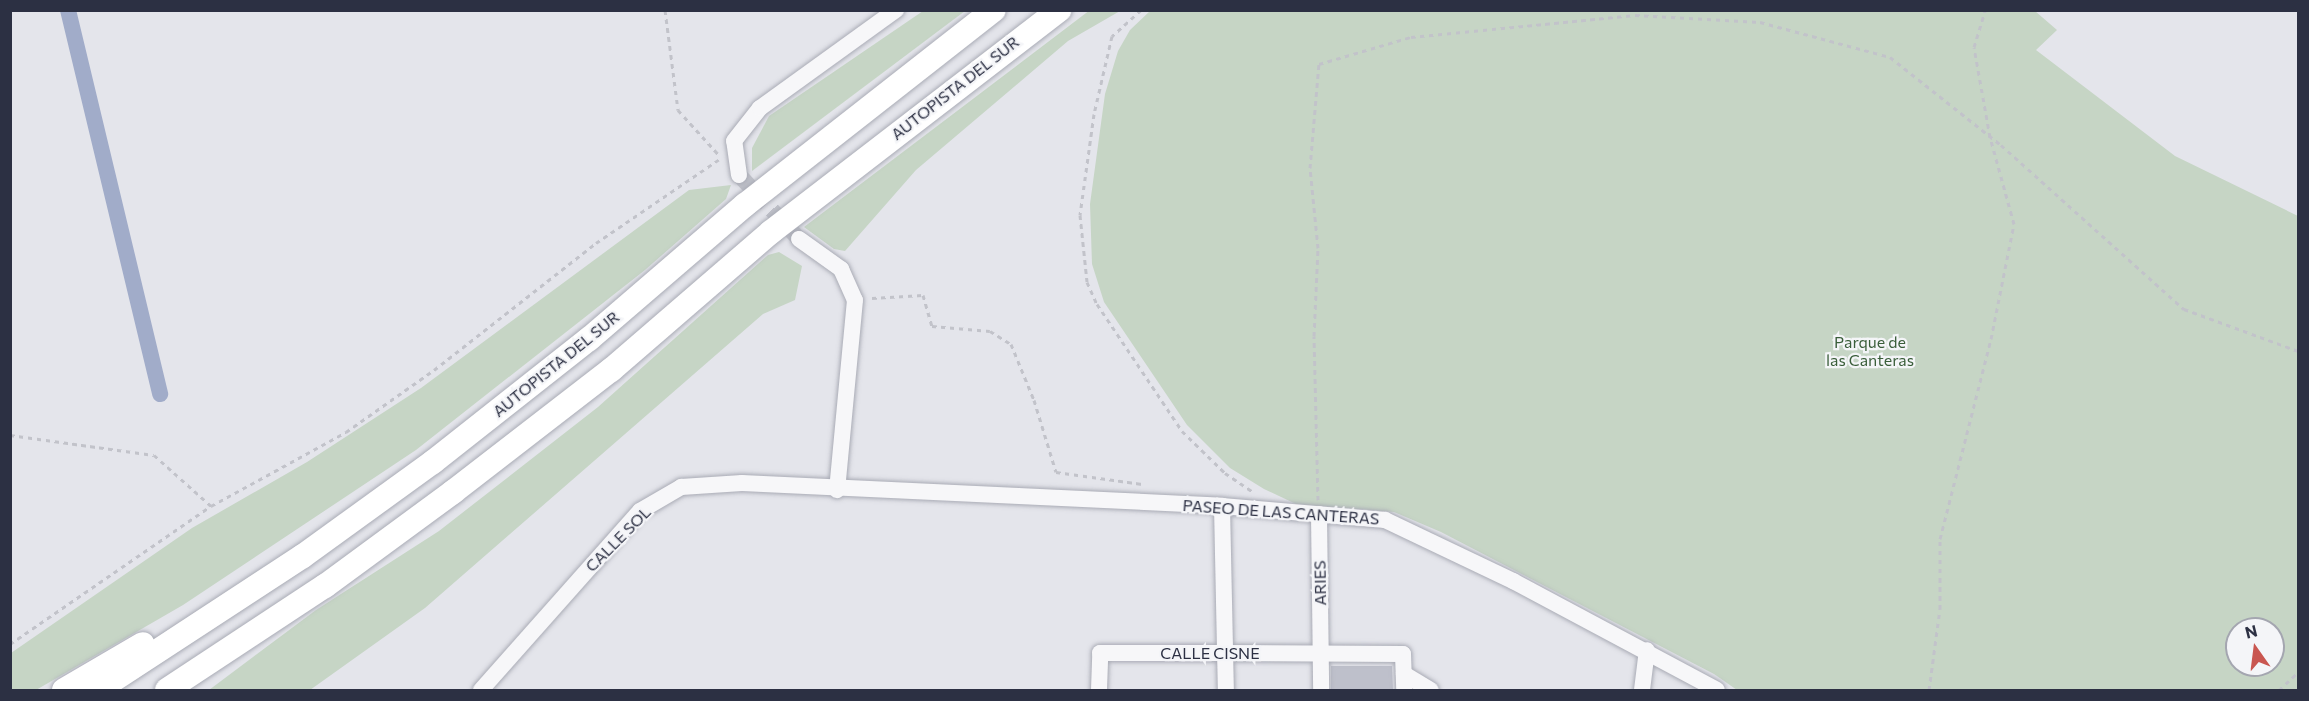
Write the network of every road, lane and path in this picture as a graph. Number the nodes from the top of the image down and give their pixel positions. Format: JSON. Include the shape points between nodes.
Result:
{"nodes":[{"id":1,"x":665,"y":10,"type":"edge"},
{"id":2,"x":896,"y":10,"type":"edge"},
{"id":3,"x":994,"y":10,"type":"edge"},
{"id":4,"x":1059,"y":10,"type":"edge"},
{"id":5,"x":1142,"y":10,"type":"edge"},
{"id":6,"x":1985,"y":10,"type":"edge"},
{"id":7,"x":1990,"y":137,"type":"junction"},
{"id":8,"x":721,"y":158,"type":"junction"},
{"id":9,"x":739,"y":175,"type":"joint"},
{"id":10,"x":799,"y":239,"type":"tunnel mouth"},
{"id":11,"x":855,"y":300,"type":"junction"},
{"id":12,"x":2298,"y":351,"type":"edge"},
{"id":13,"x":10,"y":435,"type":"edge"},
{"id":14,"x":1145,"y":485,"type":"dead end"},
{"id":15,"x":837,"y":490,"type":"junction"},
{"id":16,"x":875,"y":490,"type":"joint"},
{"id":17,"x":211,"y":506,"type":"junction"},
{"id":18,"x":1222,"y":506,"type":"junction"},
{"id":19,"x":1258,"y":509,"type":"junction"},
{"id":20,"x":1318,"y":514,"type":"junction"},
{"id":21,"x":303,"y":556,"type":"junction"},
{"id":22,"x":10,"y":644,"type":"edge"},
{"id":23,"x":1647,"y":651,"type":"junction"},
{"id":24,"x":226,"y":652,"type":"junction"},
{"id":25,"x":1226,"y":653,"type":"junction"},
{"id":26,"x":1321,"y":653,"type":"junction"},
{"id":27,"x":2298,"y":672,"type":"edge"},
{"id":28,"x":1404,"y":682,"type":"edge"},
{"id":29,"x":64,"y":690,"type":"edge"},
{"id":30,"x":98,"y":690,"type":"edge"},
{"id":31,"x":167,"y":690,"type":"edge"},
{"id":32,"x":181,"y":690,"type":"edge"},
{"id":33,"x":481,"y":690,"type":"edge"},
{"id":34,"x":1099,"y":690,"type":"edge"},
{"id":35,"x":1226,"y":690,"type":"edge"},
{"id":36,"x":1321,"y":690,"type":"edge"},
{"id":37,"x":1431,"y":690,"type":"edge"},
{"id":38,"x":1642,"y":690,"type":"edge"},
{"id":39,"x":1717,"y":690,"type":"edge"},
{"id":40,"x":1929,"y":690,"type":"edge"},
{"id":41,"x":2279,"y":690,"type":"edge"}],
"edges":[{"from":1,"to":8,"type":"path","via":[[678,110]]},
{"from":2,"to":9,"type":"street","via":[[760,108],[734,141]]},
{"from":3,"to":21,"type":"highway","name":"AUTOPISTA DEL SUR","via":[[746,205],[580,346],[433,462]]},
{"from":4,"to":24,"type":"highway","name":"AUTOPISTA DEL SUR","via":[[771,232],[592,384],[325,586]]},
{"from":5,"to":19,"type":"path","via":[[1112,36],[1094,114],[1080,215],[1087,282],[1097,304],[1182,431],[1225,473],[1258,495]]},
{"from":6,"to":7,"type":"path","via":[[1974,47]]},
{"from":7,"to":12,"type":"path","via":[[2184,309]]},
{"from":7,"to":20,"type":"path","via":[[1890,57],[1760,22],[1635,15],[1600,18],[1411,37],[1318,64],[1310,168],[1318,248],[1314,336]]},
{"from":7,"to":40,"type":"path","via":[[2014,224],[1984,371],[1940,539],[1940,609]]},
{"from":8,"to":9,"type":"path"},
{"from":8,"to":17,"type":"path","via":[[596,243],[434,370],[346,432]]},
{"from":10,"to":11,"type":"street","via":[[841,269]]},
{"from":11,"to":14,"type":"path","via":[[923,295],[932,326],[990,331],[1011,344],[1034,400],[1056,472]]},
{"from":11,"to":15,"type":"street"},
{"from":13,"to":17,"type":"path","via":[[154,455]]},
{"from":15,"to":16,"type":"street","name":"CALLE SOL"},
{"from":15,"to":33,"type":"street","name":"CALLE SOL","via":[[703,484],[681,487],[640,511]]},
{"from":16,"to":18,"type":"street","name":"PASEO DE LAS CANTERAS"},
{"from":17,"to":22,"type":"path"},
{"from":18,"to":19,"type":"street","name":"PASEO DE LAS CANTERAS"},
{"from":18,"to":25,"type":"street"},
{"from":19,"to":20,"type":"street","name":"PASEO DE LAS CANTERAS"},
{"from":20,"to":23,"type":"street","name":"PASEO DE LAS CANTERAS","via":[[1384,520],[1405,527]]},
{"from":20,"to":26,"type":"street","name":"ARIES"},
{"from":21,"to":29,"type":"highway","via":[[222,596]]},
{"from":21,"to":30,"type":"highway","name":"AUTOPISTA DEL SUR"},
{"from":23,"to":38,"type":"street"},
{"from":23,"to":39,"type":"street","name":"PASEO DE LAS CANTERAS"},
{"from":24,"to":31,"type":"highway","name":"AUTOPISTA DEL SUR"},
{"from":24,"to":32,"type":"highway"},
{"from":25,"to":26,"type":"street","name":"CALLE CISNE"},
{"from":25,"to":34,"type":"street","name":"CALLE CISNE","via":[[1100,653]]},
{"from":25,"to":35,"type":"street"},
{"from":26,"to":28,"type":"street","name":"CALLE CISNE","via":[[1403,654]]},
{"from":26,"to":36,"type":"street","name":"ARIES"},
{"from":27,"to":41,"type":"path"},
{"from":28,"to":37,"type":"street"}]}
